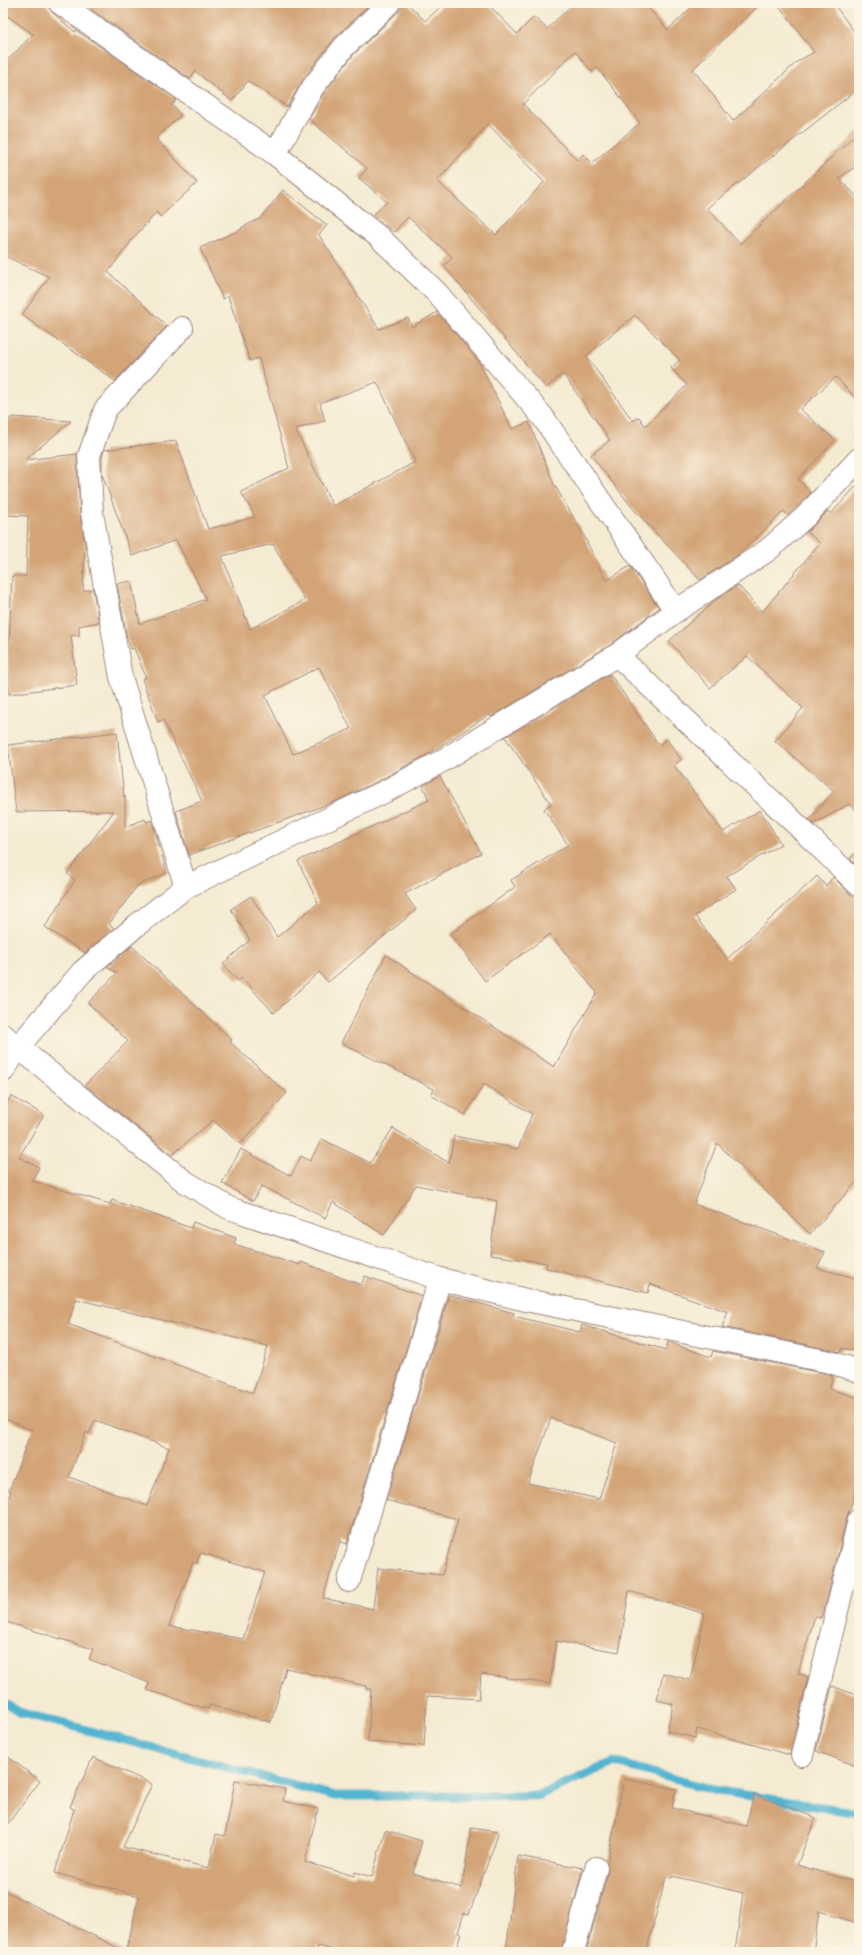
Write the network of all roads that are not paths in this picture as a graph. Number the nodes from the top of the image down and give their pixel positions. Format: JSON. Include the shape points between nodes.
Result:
{"nodes":[{"id":1,"x":60,"y":3,"type":"edge"},
{"id":2,"x":389,"y":3,"type":"edge"},
{"id":3,"x":276,"y":154,"type":"junction"},
{"id":4,"x":182,"y":328,"type":"dead end"},
{"id":5,"x":859,"y":459,"type":"edge"},
{"id":6,"x":676,"y":611,"type":"junction"},
{"id":7,"x":617,"y":655,"type":"junction"},
{"id":8,"x":859,"y":885,"type":"edge"},
{"id":9,"x":186,"y":887,"type":"junction"},
{"id":10,"x":11,"y":1040,"type":"edge"},
{"id":11,"x":3,"y":1071,"type":"edge"},
{"id":12,"x":440,"y":1279,"type":"junction"},
{"id":13,"x":859,"y":1371,"type":"edge"},
{"id":14,"x":859,"y":1520,"type":"edge"},
{"id":15,"x":349,"y":1581,"type":"dead end"},
{"id":16,"x":802,"y":1755,"type":"dead end"},
{"id":17,"x":596,"y":1868,"type":"dead end"},
{"id":18,"x":573,"y":1952,"type":"edge"}],
"edges":[{"from":1,"to":3,"type":"street"},
{"from":2,"to":3,"type":"street","via":[[344,47],[313,87]]},
{"from":3,"to":6,"type":"street","via":[[379,237],[437,293],[542,416]]},
{"from":4,"to":9,"type":"street","via":[[105,410],[89,456],[92,513],[121,677]]},
{"from":5,"to":6,"type":"street","via":[[806,516],[768,550]]},
{"from":6,"to":7,"type":"street"},
{"from":7,"to":8,"type":"street"},
{"from":7,"to":9,"type":"street","via":[[442,761],[386,791]]},
{"from":9,"to":10,"type":"street","via":[[83,971]]},
{"from":10,"to":11,"type":"street"},
{"from":10,"to":12,"type":"street","via":[[184,1181],[229,1208]]},
{"from":12,"to":13,"type":"street","via":[[526,1300],[830,1362]]},
{"from":12,"to":15,"type":"street"},
{"from":14,"to":16,"type":"street"},
{"from":17,"to":18,"type":"street"}]}
